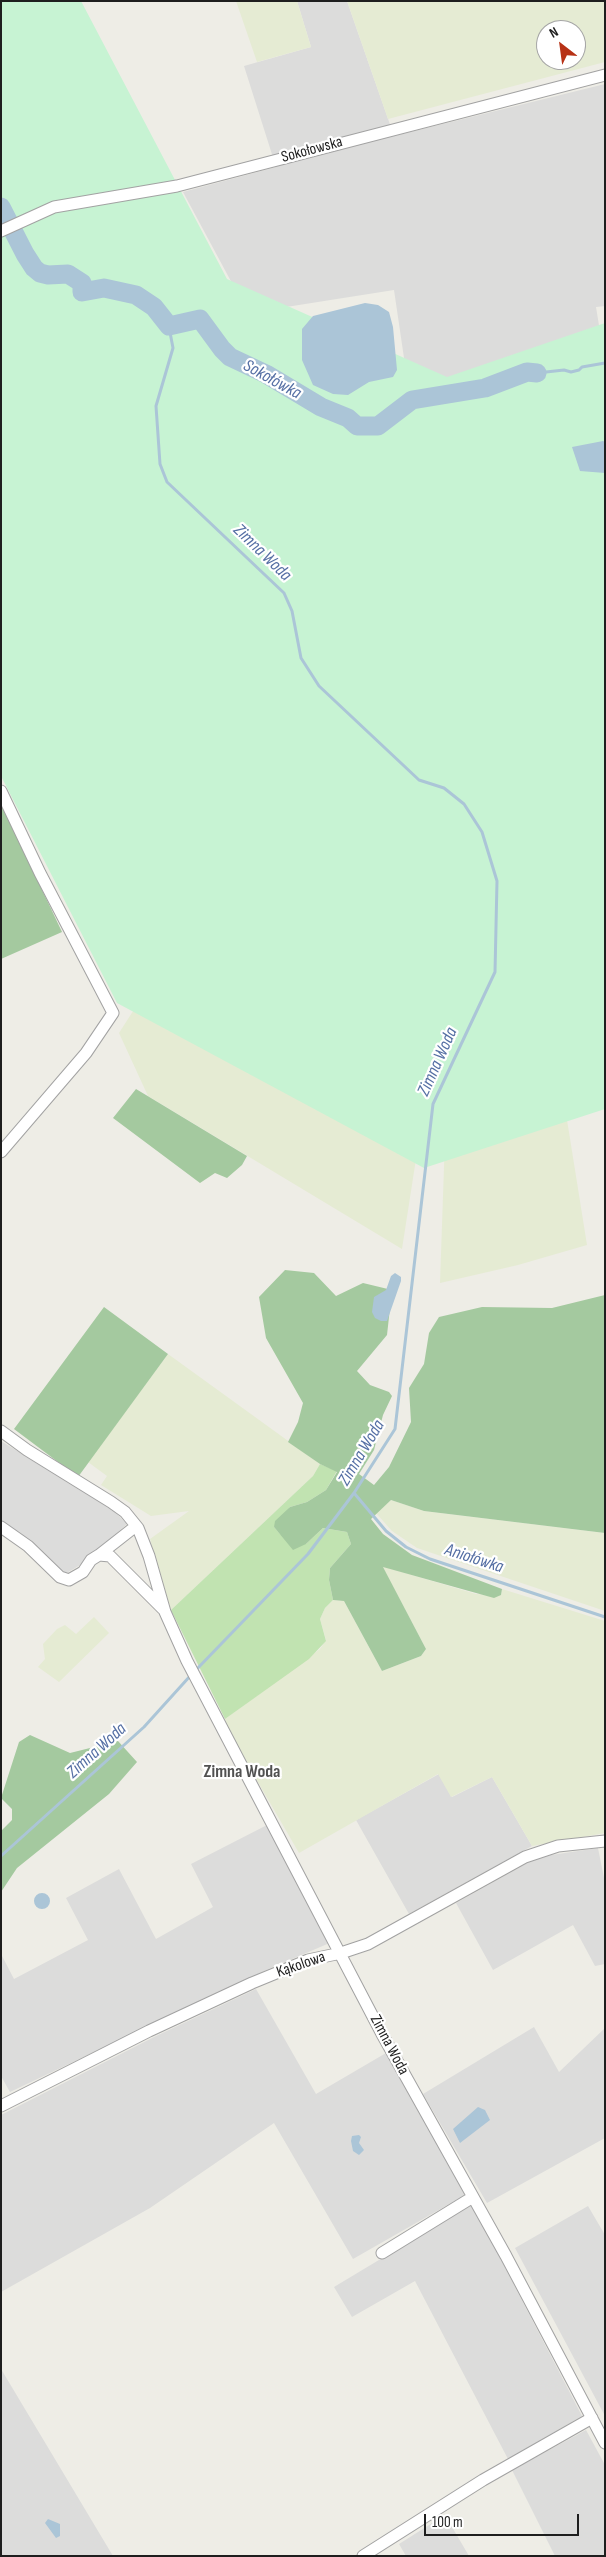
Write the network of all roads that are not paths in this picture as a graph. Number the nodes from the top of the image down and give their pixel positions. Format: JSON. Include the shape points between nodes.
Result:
{"nodes":[{"id":1,"x":605,"y":74,"type":"edge"},
{"id":2,"x":3,"y":230,"type":"edge"},
{"id":3,"x":1,"y":791,"type":"edge"},
{"id":4,"x":1,"y":1152,"type":"edge"},
{"id":5,"x":1,"y":1431,"type":"edge"},
{"id":6,"x":136,"y":1526,"type":"junction"},
{"id":7,"x":1,"y":1527,"type":"edge"},
{"id":8,"x":99,"y":1555,"type":"junction"},
{"id":9,"x":167,"y":1614,"type":"junction"},
{"id":10,"x":605,"y":1841,"type":"edge"},
{"id":11,"x":341,"y":1953,"type":"junction"},
{"id":12,"x":1,"y":2106,"type":"edge"},
{"id":13,"x":473,"y":2197,"type":"junction"},
{"id":14,"x":382,"y":2253,"type":"dead end"},
{"id":15,"x":592,"y":2418,"type":"junction"},
{"id":16,"x":605,"y":2442,"type":"edge"},
{"id":17,"x":363,"y":2556,"type":"edge"}],
"edges":[{"from":1,"to":2,"type":"street","name":"Sokołowska","via":[[177,186],[60,206]]},
{"from":3,"to":4,"type":"street","via":[[114,1013],[86,1053]]},
{"from":5,"to":6,"type":"street","via":[[111,1502]]},
{"from":6,"to":8,"type":"street"},
{"from":6,"to":9,"type":"street"},
{"from":7,"to":8,"type":"street","via":[[28,1546],[60,1577],[69,1580],[83,1572]]},
{"from":8,"to":9,"type":"street","via":[[110,1556]]},
{"from":9,"to":11,"type":"street","name":"Zimna Woda","via":[[187,1661]]},
{"from":10,"to":11,"type":"street","name":"Kąkolowa","via":[[558,1846],[525,1857],[368,1944]]},
{"from":11,"to":12,"type":"street","name":"Kąkolowa","via":[[308,1960],[252,1983]]},
{"from":11,"to":13,"type":"street","name":"Zimna Woda"},
{"from":13,"to":14,"type":"street"},
{"from":13,"to":15,"type":"street","name":"Zimna Woda"},
{"from":15,"to":16,"type":"street","name":"Zimna Woda"},
{"from":15,"to":17,"type":"street","via":[[484,2480]]}]}
